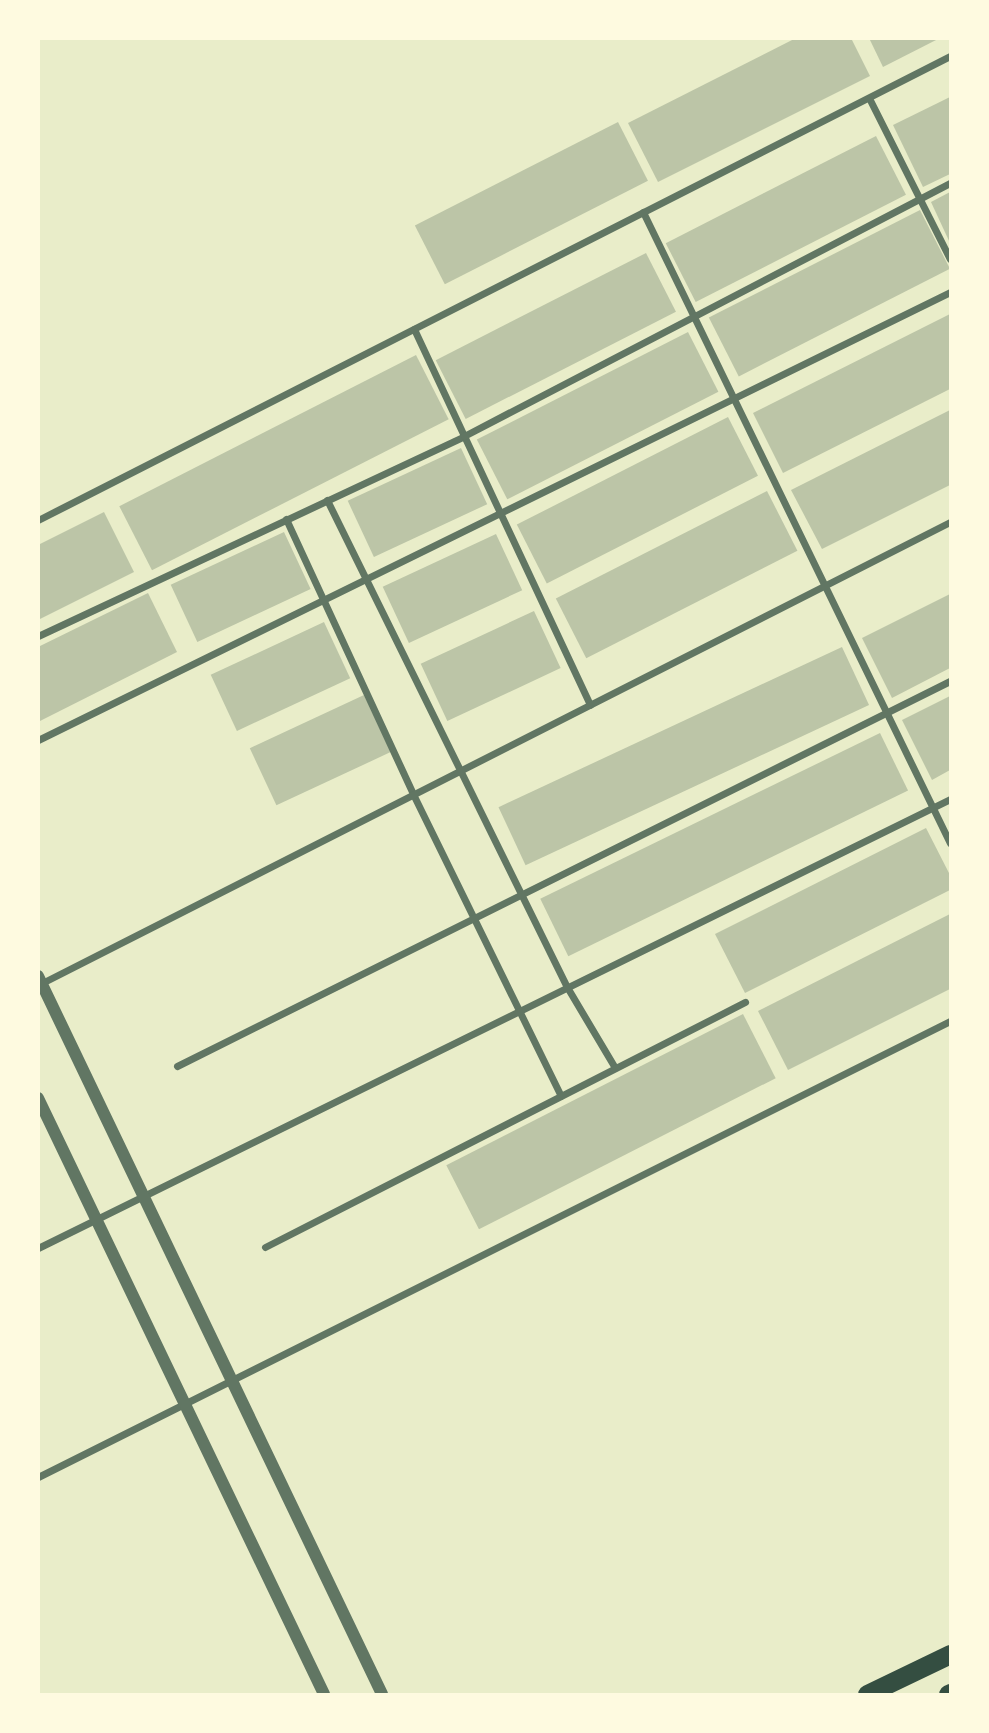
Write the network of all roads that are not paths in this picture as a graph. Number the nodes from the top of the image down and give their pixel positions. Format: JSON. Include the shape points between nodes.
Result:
{"nodes":[{"id":1,"x":950,"y":56,"type":"edge"},
{"id":2,"x":869,"y":98,"type":"junction"},
{"id":3,"x":950,"y":183,"type":"edge"},
{"id":4,"x":919,"y":198,"type":"junction"},
{"id":5,"x":643,"y":212,"type":"junction"},
{"id":6,"x":950,"y":259,"type":"edge"},
{"id":7,"x":950,"y":292,"type":"edge"},
{"id":8,"x":693,"y":316,"type":"junction"},
{"id":9,"x":414,"y":329,"type":"junction"},
{"id":10,"x":733,"y":399,"type":"junction"},
{"id":11,"x":464,"y":436,"type":"junction"},
{"id":12,"x":327,"y":500,"type":"junction"},
{"id":13,"x":501,"y":513,"type":"junction"},
{"id":14,"x":286,"y":519,"type":"junction"},
{"id":15,"x":38,"y":520,"type":"edge"},
{"id":16,"x":950,"y":522,"type":"edge"},
{"id":17,"x":363,"y":581,"type":"junction"},
{"id":18,"x":824,"y":587,"type":"junction"},
{"id":19,"x":322,"y":601,"type":"junction"},
{"id":20,"x":38,"y":636,"type":"edge"},
{"id":21,"x":950,"y":681,"type":"edge"},
{"id":22,"x":590,"y":705,"type":"junction"},
{"id":23,"x":887,"y":712,"type":"junction"},
{"id":24,"x":38,"y":740,"type":"edge"},
{"id":25,"x":459,"y":771,"type":"junction"},
{"id":26,"x":413,"y":794,"type":"junction"},
{"id":27,"x":950,"y":799,"type":"edge"},
{"id":28,"x":933,"y":808,"type":"junction"},
{"id":29,"x":950,"y":843,"type":"edge"},
{"id":30,"x":520,"y":894,"type":"junction"},
{"id":31,"x":473,"y":918,"type":"junction"},
{"id":32,"x":40,"y":981,"type":"edge"},
{"id":33,"x":567,"y":987,"type":"junction"},
{"id":34,"x":745,"y":1002,"type":"dead end"},
{"id":35,"x":518,"y":1010,"type":"junction"},
{"id":36,"x":950,"y":1021,"type":"edge"},
{"id":37,"x":177,"y":1066,"type":"dead end"},
{"id":38,"x":615,"y":1068,"type":"junction"},
{"id":39,"x":561,"y":1096,"type":"junction"},
{"id":40,"x":38,"y":1098,"type":"edge"},
{"id":41,"x":145,"y":1198,"type":"junction"},
{"id":42,"x":97,"y":1220,"type":"junction"},
{"id":43,"x":265,"y":1247,"type":"dead end"},
{"id":44,"x":38,"y":1248,"type":"edge"},
{"id":45,"x":232,"y":1381,"type":"junction"},
{"id":46,"x":185,"y":1405,"type":"junction"},
{"id":47,"x":38,"y":1478,"type":"edge"},
{"id":48,"x":950,"y":1654,"type":"edge"},
{"id":49,"x":324,"y":1695,"type":"edge"},
{"id":50,"x":382,"y":1695,"type":"edge"},
{"id":51,"x":867,"y":1695,"type":"edge"}],
"edges":[{"from":1,"to":2,"type":"street"},
{"from":2,"to":4,"type":"street"},
{"from":2,"to":5,"type":"street"},
{"from":3,"to":4,"type":"street"},
{"from":4,"to":6,"type":"street"},
{"from":4,"to":8,"type":"street"},
{"from":5,"to":8,"type":"street"},
{"from":5,"to":9,"type":"street"},
{"from":7,"to":10,"type":"street"},
{"from":8,"to":10,"type":"street"},
{"from":8,"to":11,"type":"street"},
{"from":9,"to":11,"type":"street"},
{"from":9,"to":15,"type":"street"},
{"from":10,"to":13,"type":"street"},
{"from":10,"to":18,"type":"street"},
{"from":11,"to":12,"type":"street"},
{"from":11,"to":13,"type":"street"},
{"from":12,"to":14,"type":"street"},
{"from":12,"to":17,"type":"street"},
{"from":13,"to":17,"type":"street"},
{"from":13,"to":22,"type":"street"},
{"from":14,"to":19,"type":"street"},
{"from":14,"to":20,"type":"street"},
{"from":16,"to":18,"type":"street"},
{"from":17,"to":19,"type":"street"},
{"from":17,"to":25,"type":"street"},
{"from":18,"to":22,"type":"street"},
{"from":18,"to":23,"type":"street"},
{"from":19,"to":24,"type":"street"},
{"from":19,"to":26,"type":"street"},
{"from":21,"to":23,"type":"street"},
{"from":22,"to":25,"type":"street"},
{"from":23,"to":28,"type":"street"},
{"from":23,"to":30,"type":"street"},
{"from":25,"to":26,"type":"street"},
{"from":25,"to":30,"type":"street"},
{"from":26,"to":31,"type":"street"},
{"from":26,"to":32,"type":"street"},
{"from":27,"to":28,"type":"street"},
{"from":28,"to":29,"type":"street"},
{"from":28,"to":33,"type":"street"},
{"from":30,"to":31,"type":"street"},
{"from":30,"to":33,"type":"street"},
{"from":31,"to":35,"type":"street"},
{"from":31,"to":37,"type":"street"},
{"from":32,"to":41,"type":"street"},
{"from":33,"to":35,"type":"street"},
{"from":33,"to":38,"type":"street"},
{"from":34,"to":38,"type":"street"},
{"from":35,"to":39,"type":"street"},
{"from":35,"to":41,"type":"street"},
{"from":36,"to":45,"type":"street"},
{"from":38,"to":39,"type":"street"},
{"from":39,"to":43,"type":"street"},
{"from":40,"to":42,"type":"street"},
{"from":41,"to":42,"type":"street"},
{"from":41,"to":45,"type":"street"},
{"from":42,"to":44,"type":"street"},
{"from":42,"to":46,"type":"street"},
{"from":45,"to":46,"type":"street"},
{"from":45,"to":50,"type":"street"},
{"from":46,"to":47,"type":"street"},
{"from":46,"to":49,"type":"street"},
{"from":48,"to":51,"type":"highway"}]}
